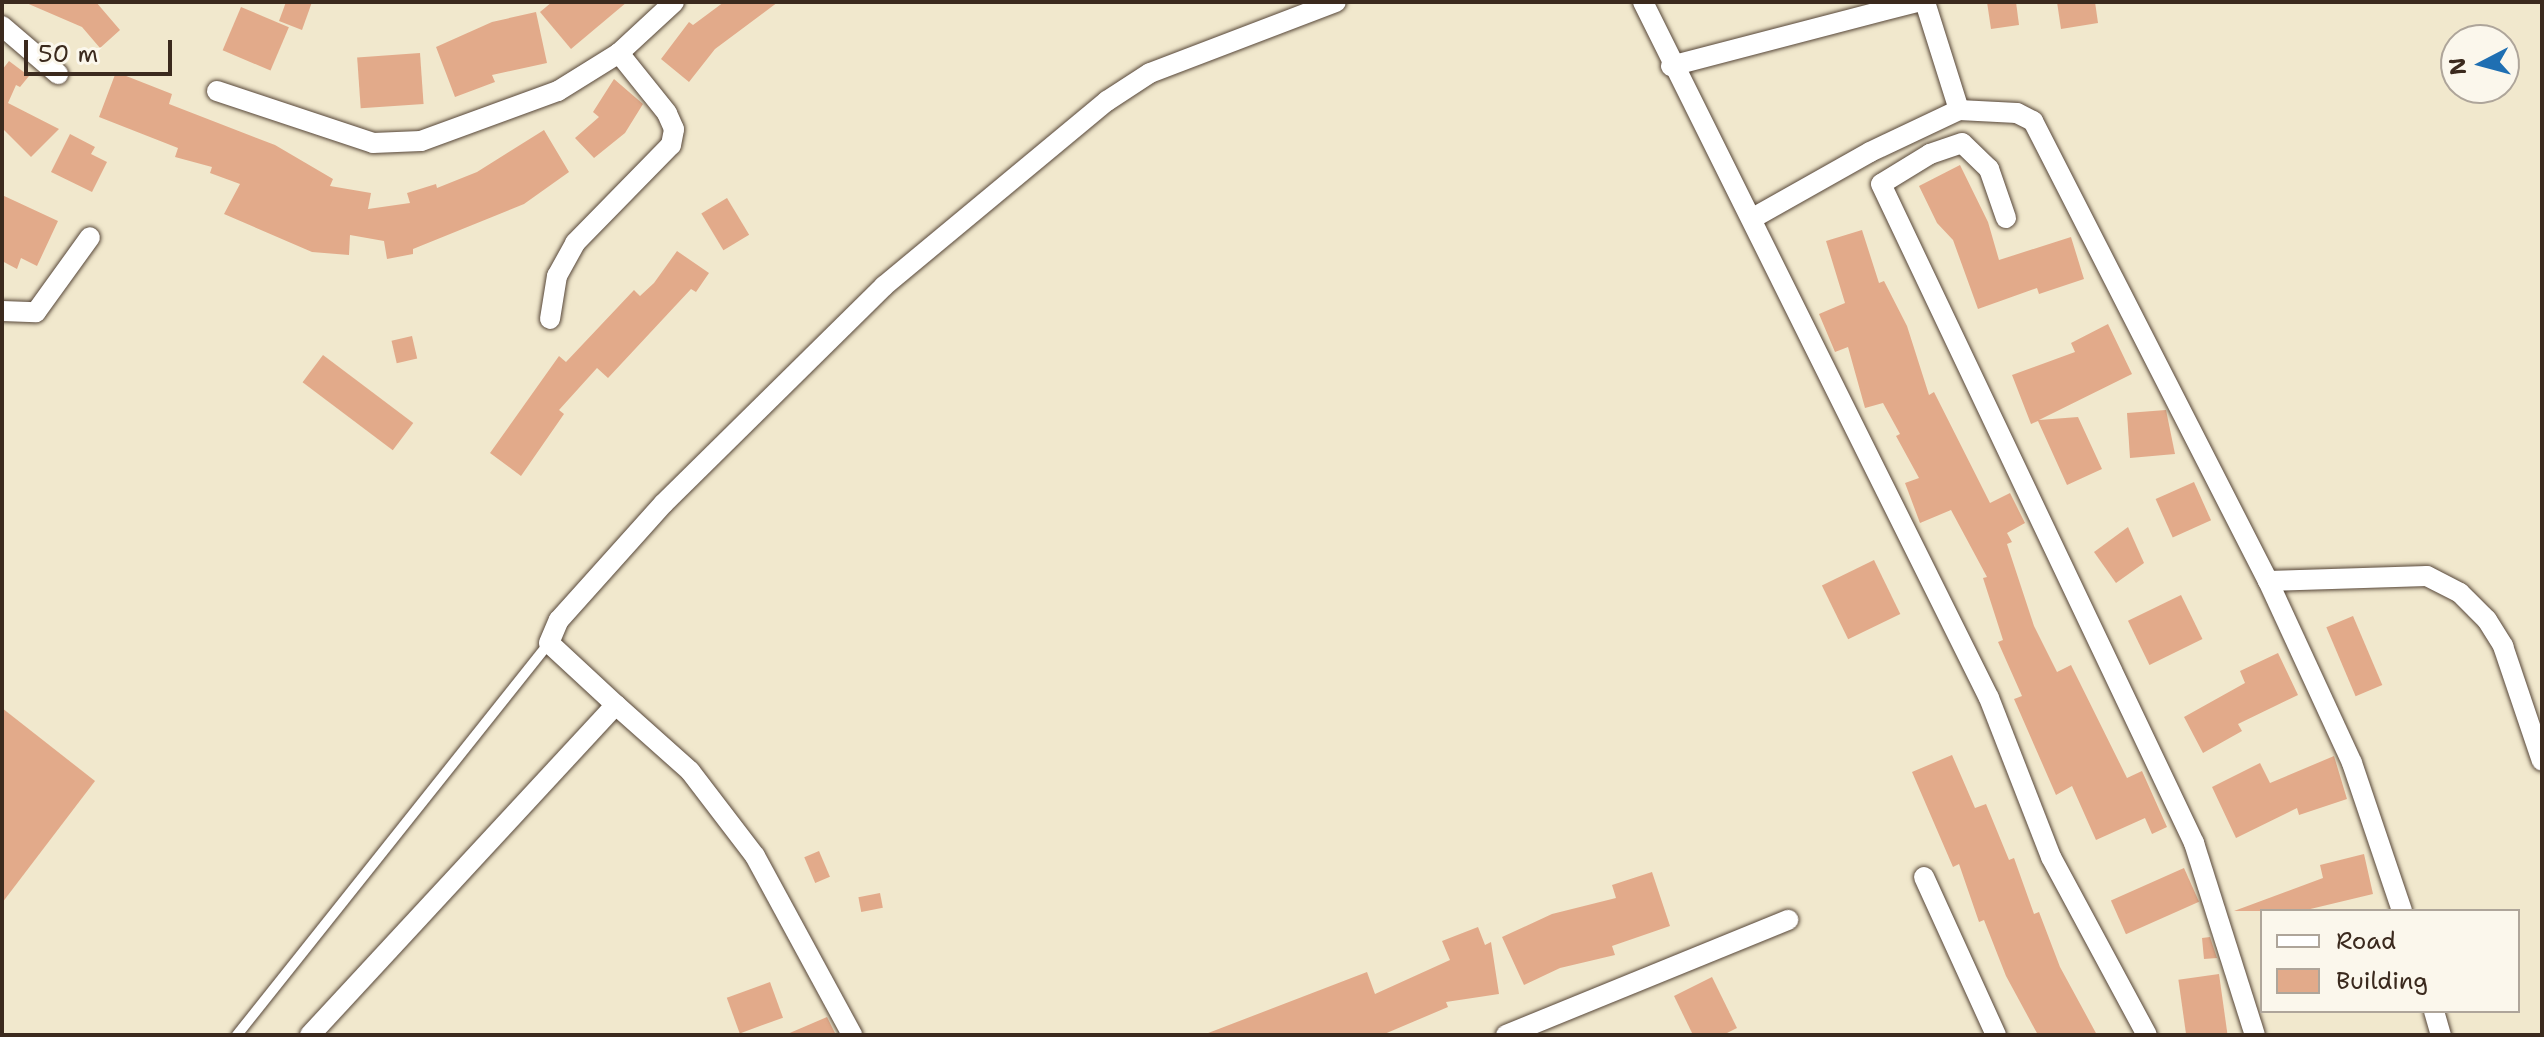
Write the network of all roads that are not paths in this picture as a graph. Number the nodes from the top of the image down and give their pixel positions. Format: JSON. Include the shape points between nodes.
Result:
{"nodes":[{"id":1,"x":674,"y":2,"type":"edge"},
{"id":2,"x":1336,"y":2,"type":"edge"},
{"id":3,"x":1643,"y":2,"type":"edge"},
{"id":4,"x":1916,"y":2,"type":"edge"},
{"id":5,"x":1925,"y":2,"type":"edge"},
{"id":6,"x":2,"y":26,"type":"edge"},
{"id":7,"x":619,"y":53,"type":"junction"},
{"id":8,"x":1671,"y":66,"type":"junction"},
{"id":9,"x":58,"y":74,"type":"dead end"},
{"id":10,"x":217,"y":91,"type":"dead end"},
{"id":11,"x":1959,"y":110,"type":"junction"},
{"id":12,"x":1753,"y":218,"type":"junction"},
{"id":13,"x":2006,"y":218,"type":"dead end"},
{"id":14,"x":90,"y":237,"type":"dead end"},
{"id":15,"x":2,"y":311,"type":"edge"},
{"id":16,"x":550,"y":319,"type":"dead end"},
{"id":17,"x":2268,"y":581,"type":"junction"},
{"id":18,"x":549,"y":643,"type":"junction"},
{"id":19,"x":616,"y":705,"type":"junction"},
{"id":20,"x":2542,"y":761,"type":"edge"},
{"id":21,"x":1924,"y":877,"type":"dead end"},
{"id":22,"x":2401,"y":909,"type":"edge"},
{"id":23,"x":1788,"y":920,"type":"dead end"},
{"id":24,"x":2435,"y":1013,"type":"edge"},
{"id":25,"x":237,"y":1035,"type":"edge"},
{"id":26,"x":310,"y":1035,"type":"edge"},
{"id":27,"x":852,"y":1035,"type":"edge"},
{"id":28,"x":1506,"y":1035,"type":"edge"},
{"id":29,"x":1996,"y":1035,"type":"edge"},
{"id":30,"x":2147,"y":1035,"type":"edge"},
{"id":31,"x":2255,"y":1035,"type":"edge"},
{"id":32,"x":2441,"y":1035,"type":"edge"}],
"edges":[{"from":1,"to":7,"type":"street"},
{"from":2,"to":18,"type":"street","via":[[1150,73],[941,234],[664,503],[559,620]]},
{"from":3,"to":8,"type":"street"},
{"from":4,"to":8,"type":"street"},
{"from":5,"to":11,"type":"street"},
{"from":6,"to":9,"type":"street"},
{"from":7,"to":10,"type":"street","via":[[558,91],[397,145],[373,143]]},
{"from":7,"to":16,"type":"street","via":[[667,113],[674,129],[671,145],[575,243],[557,276]]},
{"from":8,"to":12,"type":"street"},
{"from":11,"to":12,"type":"street","via":[[1870,152]]},
{"from":11,"to":17,"type":"street","via":[[2017,113],[2033,121]]},
{"from":12,"to":30,"type":"street","via":[[1992,705],[2051,857]]},
{"from":13,"to":31,"type":"street","via":[[1989,169],[1962,143],[1930,154],[1881,184],[2194,843]]},
{"from":14,"to":15,"type":"street","via":[[36,312]]},
{"from":17,"to":20,"type":"street","via":[[2427,576],[2460,593],[2503,646]]},
{"from":17,"to":22,"type":"street","via":[[2352,763]]},
{"from":18,"to":19,"type":"street"},
{"from":18,"to":25,"type":"lane"},
{"from":19,"to":26,"type":"street"},
{"from":19,"to":27,"type":"street","via":[[690,771],[755,856]]},
{"from":21,"to":29,"type":"street"},
{"from":23,"to":28,"type":"street"},
{"from":24,"to":32,"type":"street"}]}
